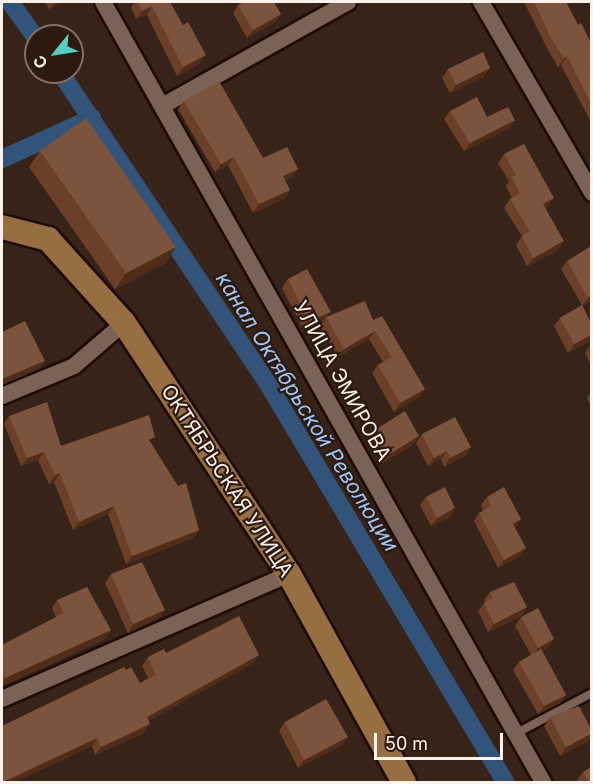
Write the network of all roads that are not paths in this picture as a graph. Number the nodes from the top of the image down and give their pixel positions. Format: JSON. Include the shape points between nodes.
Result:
{"nodes":[{"id":1,"x":102,"y":2,"type":"edge"},
{"id":2,"x":348,"y":2,"type":"edge"},
{"id":3,"x":481,"y":2,"type":"edge"},
{"id":4,"x":164,"y":105,"type":"junction"},
{"id":5,"x":591,"y":193,"type":"edge"},
{"id":6,"x":2,"y":226,"type":"edge"},
{"id":7,"x":124,"y":323,"type":"junction"},
{"id":8,"x":2,"y":396,"type":"edge"},
{"id":9,"x":289,"y":574,"type":"junction"},
{"id":10,"x":591,"y":693,"type":"edge"},
{"id":11,"x":2,"y":699,"type":"edge"},
{"id":12,"x":515,"y":734,"type":"junction"},
{"id":13,"x":404,"y":783,"type":"edge"},
{"id":14,"x":543,"y":783,"type":"edge"}],
"edges":[{"from":1,"to":4,"type":"street","name":"УЛИЦА ЭМИРОВА"},
{"from":2,"to":4,"type":"street"},
{"from":3,"to":5,"type":"street"},
{"from":4,"to":12,"type":"street","name":"УЛИЦА ЭМИРОВА"},
{"from":6,"to":7,"type":"street","name":"ОКТЯБРЬСКАЯ УЛИЦА","via":[[48,239]]},
{"from":7,"to":8,"type":"street","via":[[74,366]]},
{"from":7,"to":9,"type":"street","name":"ОКТЯБРЬСКАЯ УЛИЦА"},
{"from":9,"to":11,"type":"street"},
{"from":9,"to":13,"type":"street","name":"ОКТЯБРЬСКАЯ УЛИЦА"},
{"from":10,"to":12,"type":"lane"},
{"from":12,"to":14,"type":"street","name":"УЛИЦА ЭМИРОВА"}]}
